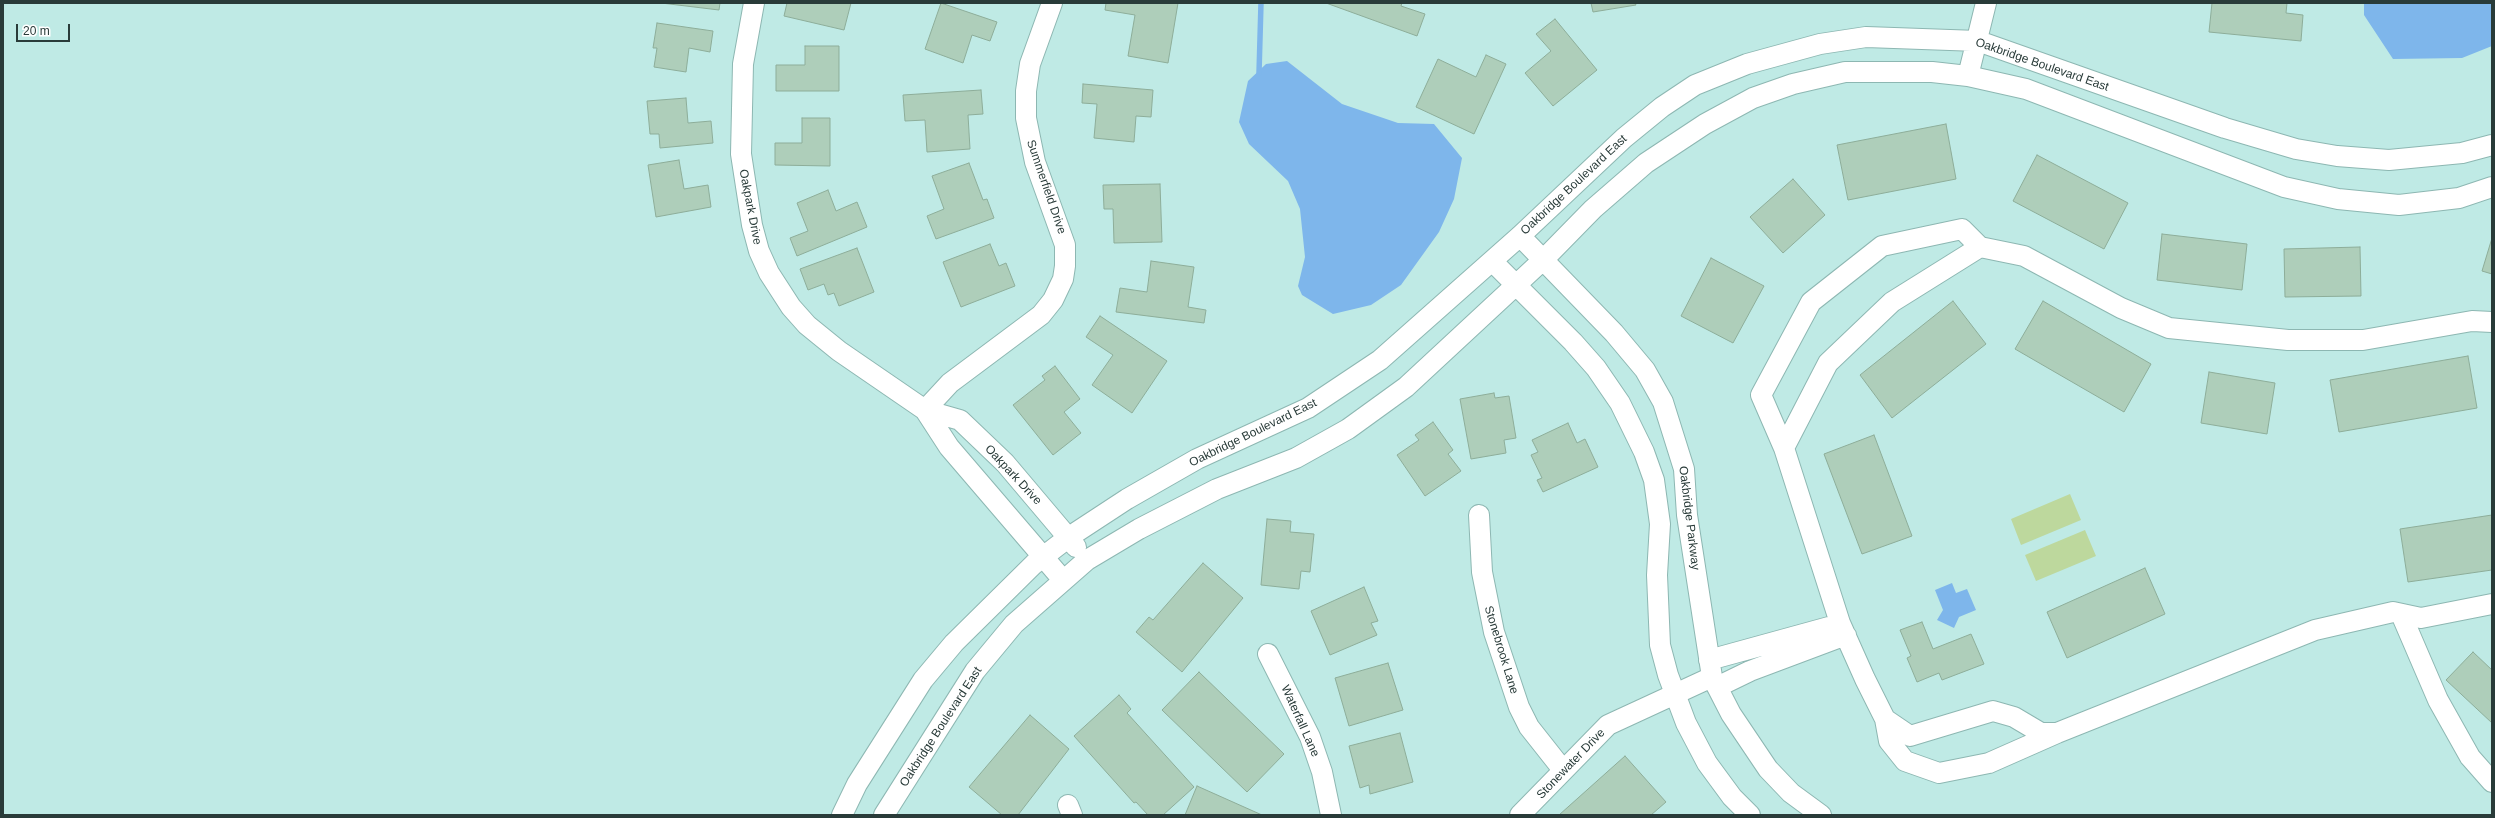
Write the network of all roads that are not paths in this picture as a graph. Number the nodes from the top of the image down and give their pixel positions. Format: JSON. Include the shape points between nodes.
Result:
{"nodes":[{"id":1,"x":754,"y":3,"type":"edge"},
{"id":2,"x":1052,"y":3,"type":"edge"},
{"id":3,"x":1986,"y":3,"type":"edge"},
{"id":4,"x":1978,"y":41,"type":"junction"},
{"id":5,"x":1968,"y":76,"type":"junction"},
{"id":6,"x":2492,"y":145,"type":"edge"},
{"id":7,"x":2492,"y":187,"type":"edge"},
{"id":8,"x":1520,"y":236,"type":"junction"},
{"id":9,"x":1980,"y":247,"type":"junction"},
{"id":10,"x":1544,"y":259,"type":"junction"},
{"id":11,"x":1492,"y":261,"type":"junction"},
{"id":12,"x":1516,"y":285,"type":"junction"},
{"id":13,"x":2492,"y":322,"type":"edge"},
{"id":14,"x":925,"y":410,"type":"junction"},
{"id":15,"x":1784,"y":448,"type":"junction"},
{"id":16,"x":1000,"y":458,"type":"junction"},
{"id":17,"x":980,"y":483,"type":"junction"},
{"id":18,"x":1479,"y":515,"type":"dead end"},
{"id":19,"x":1069,"y":537,"type":"junction"},
{"id":20,"x":1044,"y":556,"type":"junction"},
{"id":21,"x":1087,"y":560,"type":"junction"},
{"id":22,"x":1063,"y":580,"type":"junction"},
{"id":23,"x":2492,"y":604,"type":"edge"},
{"id":24,"x":2401,"y":614,"type":"junction"},
{"id":25,"x":1843,"y":629,"type":"junction"},
{"id":26,"x":1268,"y":654,"type":"dead end"},
{"id":27,"x":1712,"y":675,"type":"junction"},
{"id":28,"x":1675,"y":694,"type":"junction"},
{"id":29,"x":1885,"y":719,"type":"junction"},
{"id":30,"x":2057,"y":733,"type":"junction"},
{"id":31,"x":1563,"y":770,"type":"junction"},
{"id":32,"x":2492,"y":782,"type":"edge"},
{"id":33,"x":842,"y":815,"type":"edge"},
{"id":34,"x":884,"y":815,"type":"edge"},
{"id":35,"x":1331,"y":815,"type":"edge"},
{"id":36,"x":1520,"y":815,"type":"edge"},
{"id":37,"x":1750,"y":815,"type":"edge"},
{"id":38,"x":1821,"y":815,"type":"edge"}],
"edges":[{"from":1,"to":14,"type":"street","name":"Oakpark Drive","via":[[743,64],[740,127],[744,182],[759,251],[769,273],[791,307],[807,325],[839,351]]},
{"from":2,"to":14,"type":"street","name":"Summerfield Drive","via":[[1030,64],[1026,118],[1035,162],[1065,245],[1063,279],[1053,300],[1041,315],[950,383]]},
{"from":3,"to":4,"type":"street"},
{"from":4,"to":5,"type":"street"},
{"from":4,"to":6,"type":"street","name":"Oakbridge Boulevard East","via":[[2225,128],[2296,149],[2337,156],[2389,160],[2462,153]]},
{"from":4,"to":8,"type":"street","name":"Oakbridge Boulevard East","via":[[1866,37],[1820,44],[1747,64],[1696,85],[1624,138]]},
{"from":5,"to":7,"type":"street","name":"Oakbridge Boulevard East","via":[[2026,89],[2284,187],[2330,197],[2399,205],[2459,198]]},
{"from":5,"to":10,"type":"street","name":"Oakbridge Boulevard East","via":[[1932,72],[1845,72],[1793,84],[1753,98],[1705,124],[1646,164],[1593,209]]},
{"from":8,"to":10,"type":"street","name":"Oakbridge Parkway"},
{"from":8,"to":11,"type":"street","name":"Oakbridge Boulevard East"},
{"from":9,"to":13,"type":"street","via":[[2024,256],[2121,308],[2169,328],[2288,340],[2363,340],[2472,321]]},
{"from":9,"to":15,"type":"street","via":[[1892,302],[1828,363]]},
{"from":9,"to":15,"type":"street","via":[[1962,229],[1882,246],[1811,302],[1761,395]]},
{"from":10,"to":12,"type":"street","name":"Oakbridge Boulevard East"},
{"from":10,"to":27,"type":"street","name":"Oakbridge Parkway","via":[[1645,370],[1663,402],[1684,469],[1687,515]]},
{"from":11,"to":12,"type":"street"},
{"from":11,"to":19,"type":"street","name":"Oakbridge Boulevard East","via":[[1380,360],[1348,383],[1308,408],[1197,459],[1127,499]]},
{"from":12,"to":21,"type":"street","name":"Oakbridge Boulevard East","via":[[1406,387],[1348,428],[1296,458],[1217,489],[1139,529]]},
{"from":12,"to":28,"type":"street","via":[[1596,368],[1620,403],[1644,452],[1654,480],[1660,524],[1657,575],[1660,645]]},
{"from":14,"to":16,"type":"street","name":"Oakpark Drive","via":[[960,420]]},
{"from":14,"to":17,"type":"street","name":"Oakpark Drive","via":[[949,447]]},
{"from":15,"to":25,"type":"street"},
{"from":16,"to":17,"type":"street"},
{"from":16,"to":19,"type":"street","name":"Oakpark Drive"},
{"from":17,"to":20,"type":"street","name":"Oakpark Drive"},
{"from":18,"to":31,"type":"street","name":"Stonebrook Lane","via":[[1482,572],[1494,632],[1522,714],[1544,748]]},
{"from":19,"to":20,"type":"street","name":"Oakbridge Boulevard East"},
{"from":19,"to":21,"type":"street","name":"Oakpark Drive"},
{"from":20,"to":22,"type":"street","name":"Oakpark Drive"},
{"from":20,"to":33,"type":"street","name":"Oakbridge Boulevard East","via":[[954,643],[923,680],[857,784]]},
{"from":21,"to":22,"type":"street","name":"Oakbridge Boulevard East"},
{"from":22,"to":34,"type":"street","name":"Oakbridge Boulevard East","via":[[1014,624],[975,672]]},
{"from":23,"to":24,"type":"street","via":[[2421,618]]},
{"from":24,"to":30,"type":"street","via":[[2393,612],[2315,630]]},
{"from":24,"to":32,"type":"street","via":[[2438,700],[2470,757]]},
{"from":25,"to":27,"type":"street"},
{"from":25,"to":27,"type":"street","via":[[1750,671]]},
{"from":25,"to":29,"type":"street"},
{"from":26,"to":35,"type":"street","name":"Waterfall Lane","via":[[1310,737],[1322,772]]},
{"from":27,"to":28,"type":"street","name":"Stonewater Drive"},
{"from":27,"to":38,"type":"street","name":"Oakbridge Parkway","via":[[1731,714],[1768,769],[1791,794]]},
{"from":28,"to":31,"type":"street","name":"Stonewater Drive","via":[[1608,725]]},
{"from":28,"to":37,"type":"street","via":[[1706,763],[1732,797]]},
{"from":29,"to":30,"type":"street","via":[[1910,736],[1993,711],[2014,716],[2041,733]]},
{"from":29,"to":30,"type":"street","via":[[1889,741],[1905,761],[1939,773],[1989,763]]},
{"from":31,"to":36,"type":"street","name":"Stonewater Drive"}]}
